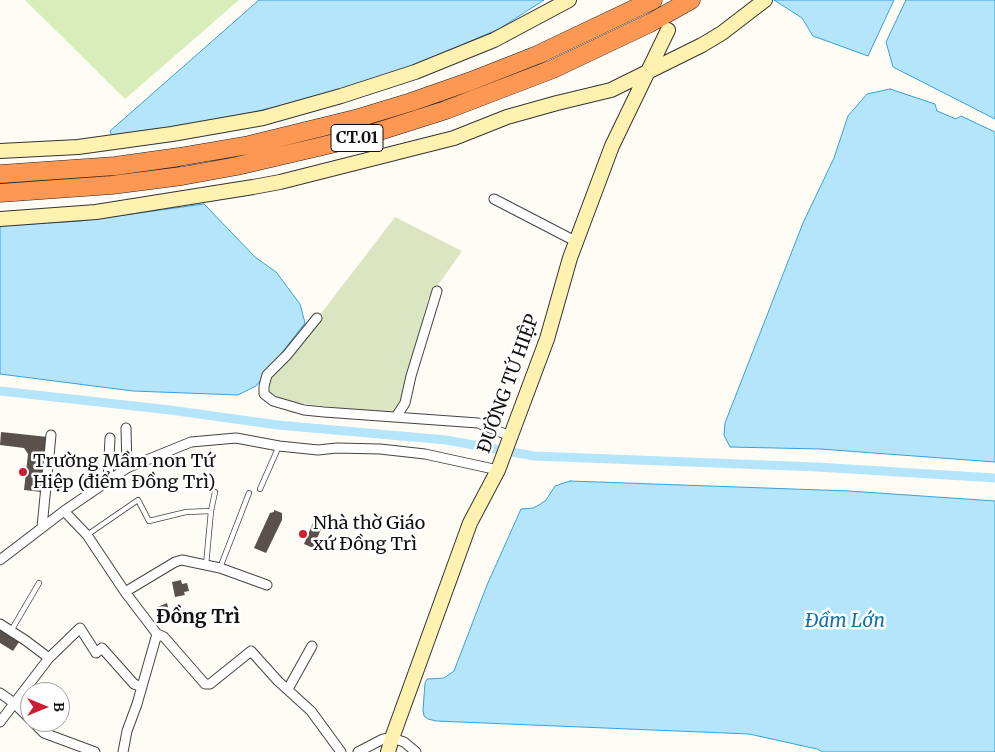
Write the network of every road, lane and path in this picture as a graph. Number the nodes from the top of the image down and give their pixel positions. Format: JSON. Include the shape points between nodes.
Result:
{"nodes":[{"id":1,"x":568,"y":0,"type":"edge"},
{"id":2,"x":653,"y":0,"type":"edge"},
{"id":3,"x":691,"y":0,"type":"edge"},
{"id":4,"x":765,"y":0,"type":"edge"},
{"id":5,"x":668,"y":30,"type":"dead end"},
{"id":6,"x":649,"y":72,"type":"junction"},
{"id":7,"x":0,"y":151,"type":"edge"},
{"id":8,"x":0,"y":174,"type":"edge"},
{"id":9,"x":0,"y":193,"type":"edge"},
{"id":10,"x":494,"y":199,"type":"dead end"},
{"id":11,"x":0,"y":219,"type":"edge"},
{"id":12,"x":577,"y":242,"type":"junction"},
{"id":13,"x":436,"y":292,"type":"dead end"},
{"id":14,"x":317,"y":318,"type":"dead end"},
{"id":15,"x":396,"y":417,"type":"junction"},
{"id":16,"x":126,"y":428,"type":"dead end"},
{"id":17,"x":51,"y":435,"type":"dead end"},
{"id":18,"x":110,"y":438,"type":"dead end"},
{"id":19,"x":509,"y":441,"type":"junction"},
{"id":20,"x":279,"y":446,"type":"junction"},
{"id":21,"x":499,"y":467,"type":"junction"},
{"id":22,"x":126,"y":468,"type":"junction"},
{"id":23,"x":108,"y":481,"type":"junction"},
{"id":24,"x":260,"y":488,"type":"dead end"},
{"id":25,"x":215,"y":492,"type":"dead end"},
{"id":26,"x":249,"y":493,"type":"dead end"},
{"id":27,"x":64,"y":511,"type":"junction"},
{"id":28,"x":211,"y":512,"type":"junction"},
{"id":29,"x":42,"y":527,"type":"junction"},
{"id":30,"x":87,"y":535,"type":"junction"},
{"id":31,"x":0,"y":560,"type":"edge"},
{"id":32,"x":206,"y":565,"type":"junction"},
{"id":33,"x":220,"y":568,"type":"junction"},
{"id":34,"x":39,"y":584,"type":"dead end"},
{"id":35,"x":268,"y":585,"type":"dead end"},
{"id":36,"x":125,"y":592,"type":"junction"},
{"id":37,"x":0,"y":624,"type":"edge"},
{"id":38,"x":11,"y":631,"type":"junction"},
{"id":39,"x":157,"y":634,"type":"junction"},
{"id":40,"x":312,"y":646,"type":"dead end"},
{"id":41,"x":49,"y":658,"type":"junction"},
{"id":42,"x":142,"y":687,"type":"junction"},
{"id":43,"x":288,"y":689,"type":"junction"},
{"id":44,"x":0,"y":693,"type":"edge"},
{"id":45,"x":14,"y":703,"type":"junction"},
{"id":46,"x":20,"y":709,"type":"edge"},
{"id":47,"x":0,"y":722,"type":"edge"},
{"id":48,"x":44,"y":732,"type":"edge"},
{"id":49,"x":392,"y":738,"type":"junction"},
{"id":50,"x":95,"y":752,"type":"edge"},
{"id":51,"x":124,"y":752,"type":"edge"},
{"id":52,"x":341,"y":752,"type":"edge"},
{"id":53,"x":358,"y":752,"type":"edge"},
{"id":54,"x":388,"y":752,"type":"edge"},
{"id":55,"x":416,"y":752,"type":"edge"}],
"edges":[{"from":1,"to":7,"type":"street","via":[[494,40],[415,72],[263,118],[78,147]]},
{"from":2,"to":8,"type":"highway","number":"CT.01","via":[[480,78],[346,121],[249,145],[115,166]]},
{"from":3,"to":9,"type":"highway","number":"CT.01","via":[[553,70],[446,110],[362,136],[182,176]]},
{"from":4,"to":6,"type":"street","via":[[722,33]]},
{"from":5,"to":6,"type":"street","name":"ĐƯỜNG TỨ HIỆP"},
{"from":6,"to":11,"type":"street","via":[[611,90],[507,118],[454,138],[280,182],[96,212]]},
{"from":6,"to":12,"type":"street","name":"ĐƯỜNG TỨ HIỆP","via":[[612,146]]},
{"from":10,"to":12,"type":"street"},
{"from":12,"to":19,"type":"street","name":"ĐƯỜNG TỨ HIỆP","via":[[547,340]]},
{"from":13,"to":15,"type":"street","via":[[405,403]]},
{"from":14,"to":15,"type":"street","via":[[268,375],[264,394],[273,401],[304,410]]},
{"from":15,"to":19,"type":"street","via":[[478,423]]},
{"from":16,"to":22,"type":"street"},
{"from":17,"to":29,"type":"street"},
{"from":18,"to":23,"type":"street"},
{"from":19,"to":21,"type":"street","name":"ĐƯỜNG TỨ HIỆP"},
{"from":20,"to":21,"type":"street","via":[[318,450],[380,449]]},
{"from":20,"to":22,"type":"street","via":[[236,438],[191,442]]},
{"from":20,"to":24,"type":"lane"},
{"from":21,"to":49,"type":"street","name":"ĐƯỜNG TỨ HIỆP","via":[[470,523]]},
{"from":22,"to":23,"type":"street"},
{"from":23,"to":27,"type":"street"},
{"from":25,"to":28,"type":"lane"},
{"from":26,"to":33,"type":"lane"},
{"from":27,"to":29,"type":"street"},
{"from":27,"to":30,"type":"street"},
{"from":28,"to":30,"type":"lane","via":[[186,512],[149,521],[138,500]]},
{"from":28,"to":32,"type":"lane"},
{"from":29,"to":31,"type":"street"},
{"from":30,"to":36,"type":"street"},
{"from":32,"to":33,"type":"street"},
{"from":32,"to":36,"type":"street","via":[[182,560],[175,562]]},
{"from":33,"to":35,"type":"street"},
{"from":34,"to":38,"type":"lane"},
{"from":36,"to":39,"type":"street"},
{"from":37,"to":38,"type":"street"},
{"from":38,"to":41,"type":"street"},
{"from":39,"to":42,"type":"street"},
{"from":39,"to":43,"type":"street","via":[[164,637],[205,684],[210,684],[251,650]]},
{"from":40,"to":43,"type":"street"},
{"from":41,"to":42,"type":"street","via":[[80,628],[96,653],[102,648],[134,684]]},
{"from":41,"to":45,"type":"street"},
{"from":42,"to":51,"type":"street","via":[[126,731]]},
{"from":43,"to":52,"type":"street","via":[[311,710]]},
{"from":44,"to":45,"type":"street"},
{"from":45,"to":46,"type":"street"},
{"from":45,"to":47,"type":"street"},
{"from":48,"to":50,"type":"street"},
{"from":49,"to":53,"type":"street","via":[[383,739]]},
{"from":49,"to":54,"type":"street","name":"ĐƯỜNG TỨ HIỆP"},
{"from":49,"to":55,"type":"street","via":[[404,742]]}]}
